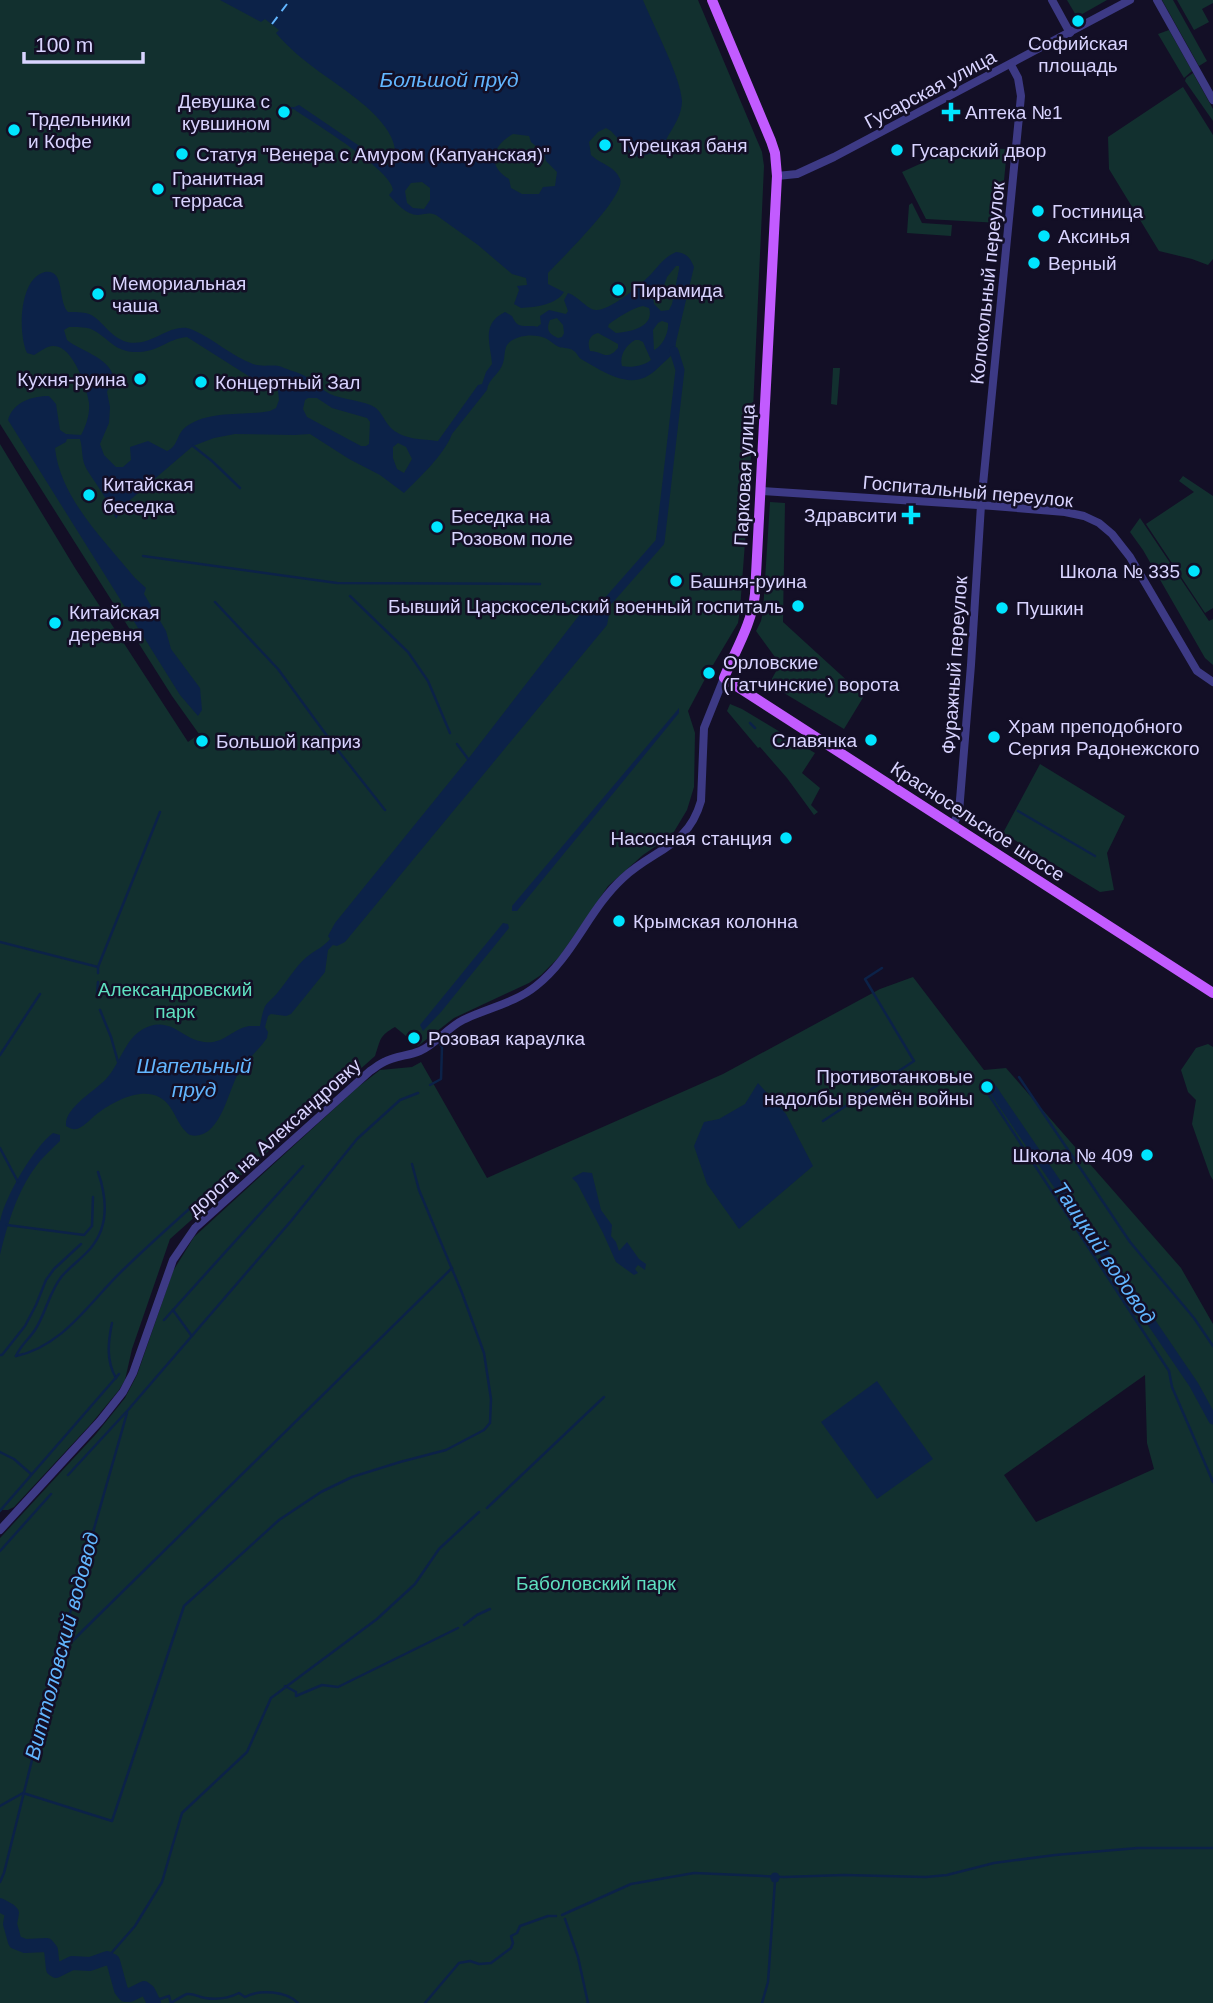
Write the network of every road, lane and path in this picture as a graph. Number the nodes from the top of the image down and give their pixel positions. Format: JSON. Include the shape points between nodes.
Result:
{"nodes":[{"id":1,"x":712,"y":0,"type":"edge"},
{"id":2,"x":1052,"y":0,"type":"edge"},
{"id":3,"x":1130,"y":0,"type":"edge"},
{"id":4,"x":1157,"y":0,"type":"edge"},
{"id":5,"x":1070,"y":33,"type":"junction"},
{"id":6,"x":1011,"y":65,"type":"junction"},
{"id":7,"x":1213,"y":100,"type":"edge"},
{"id":8,"x":778,"y":176,"type":"junction"},
{"id":9,"x":762,"y":491,"type":"junction"},
{"id":10,"x":981,"y":505,"type":"junction"},
{"id":11,"x":724,"y":678,"type":"junction"},
{"id":12,"x":1213,"y":682,"type":"edge"},
{"id":13,"x":953,"y":825,"type":"junction"},
{"id":14,"x":1213,"y":993,"type":"edge"},
{"id":15,"x":401,"y":1057,"type":"joint"},
{"id":16,"x":0,"y":1530,"type":"edge"}],
"edges":[{"from":1,"to":8,"type":"main road","name":"Парковая улица","via":[[771,141]]},
{"from":2,"to":5,"type":"street"},
{"from":3,"to":5,"type":"street","name":"Гусарская улица"},
{"from":4,"to":7,"type":"street"},
{"from":5,"to":6,"type":"street","name":"Гусарская улица"},
{"from":6,"to":8,"type":"street","name":"Гусарская улица","via":[[806,171]]},
{"from":6,"to":10,"type":"street","name":"Колокольный переулок","via":[[1021,96]]},
{"from":8,"to":9,"type":"main road","name":"Парковая улица"},
{"from":9,"to":10,"type":"street","name":"Госпитальный переулок"},
{"from":9,"to":11,"type":"main road","name":"Парковая улица","via":[[753,609]]},
{"from":10,"to":12,"type":"street","name":"Госпитальный переулок","via":[[1065,512],[1099,523],[1130,557],[1197,671]]},
{"from":10,"to":13,"type":"street","name":"Фуражный переулок","via":[[960,803]]},
{"from":11,"to":13,"type":"main road","name":"Красносельское шоссе"},
{"from":11,"to":15,"type":"street","name":"Парковая улица","via":[[704,728],[701,801],[686,831],[613,889],[538,985],[464,1019],[426,1048]]},
{"from":13,"to":14,"type":"main road","name":"Красносельское шоссе"},
{"from":15,"to":16,"type":"street","name":"дорога на Александровку","via":[[370,1071],[195,1228],[173,1260],[123,1392]]}]}
